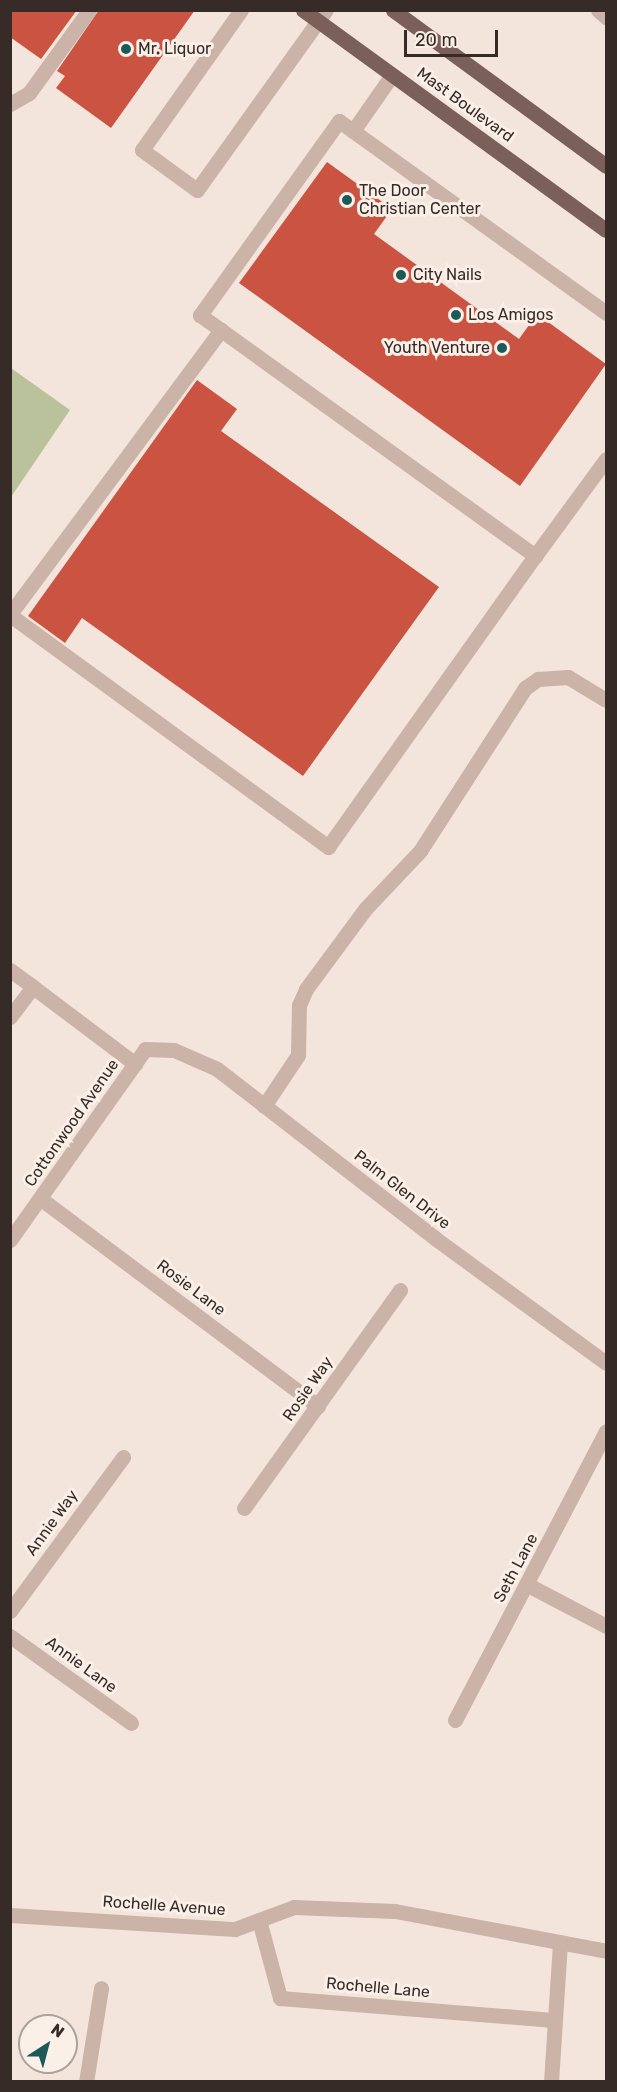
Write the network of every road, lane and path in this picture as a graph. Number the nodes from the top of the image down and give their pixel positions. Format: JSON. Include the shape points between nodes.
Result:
{"nodes":[{"id":1,"x":89,"y":10,"type":"edge"},
{"id":2,"x":241,"y":10,"type":"edge"},
{"id":3,"x":303,"y":10,"type":"edge"},
{"id":4,"x":393,"y":10,"type":"edge"},
{"id":5,"x":598,"y":10,"type":"edge"},
{"id":6,"x":322,"y":16,"type":"edge"},
{"id":7,"x":606,"y":17,"type":"edge"},
{"id":8,"x":392,"y":75,"type":"junction"},
{"id":9,"x":10,"y":104,"type":"edge"},
{"id":10,"x":353,"y":131,"type":"junction"},
{"id":11,"x":606,"y":166,"type":"edge"},
{"id":12,"x":606,"y":230,"type":"edge"},
{"id":13,"x":606,"y":313,"type":"edge"},
{"id":14,"x":221,"y":330,"type":"junction"},
{"id":15,"x":606,"y":459,"type":"edge"},
{"id":16,"x":535,"y":556,"type":"junction"},
{"id":17,"x":10,"y":614,"type":"edge"},
{"id":18,"x":606,"y":700,"type":"edge"},
{"id":19,"x":10,"y":970,"type":"edge"},
{"id":20,"x":33,"y":987,"type":"junction"},
{"id":21,"x":10,"y":1017,"type":"edge"},
{"id":22,"x":174,"y":1050,"type":"joint"},
{"id":23,"x":135,"y":1064,"type":"junction"},
{"id":24,"x":264,"y":1106,"type":"junction"},
{"id":25,"x":41,"y":1199,"type":"junction"},
{"id":26,"x":10,"y":1240,"type":"edge"},
{"id":27,"x":400,"y":1290,"type":"dead end"},
{"id":28,"x":606,"y":1363,"type":"edge"},
{"id":29,"x":318,"y":1406,"type":"junction"},
{"id":30,"x":606,"y":1431,"type":"edge"},
{"id":31,"x":123,"y":1457,"type":"dead end"},
{"id":32,"x":244,"y":1508,"type":"dead end"},
{"id":33,"x":528,"y":1585,"type":"junction"},
{"id":34,"x":10,"y":1611,"type":"edge"},
{"id":35,"x":606,"y":1626,"type":"edge"},
{"id":36,"x":10,"y":1636,"type":"edge"},
{"id":37,"x":455,"y":1720,"type":"dead end"},
{"id":38,"x":130,"y":1723,"type":"dead end"},
{"id":39,"x":10,"y":1915,"type":"edge"},
{"id":40,"x":259,"y":1920,"type":"junction"},
{"id":41,"x":560,"y":1942,"type":"junction"},
{"id":42,"x":606,"y":1951,"type":"edge"},
{"id":43,"x":101,"y":1988,"type":"dead end"},
{"id":44,"x":553,"y":2020,"type":"junction"},
{"id":45,"x":86,"y":2082,"type":"edge"},
{"id":46,"x":551,"y":2082,"type":"edge"}],
"edges":[{"from":1,"to":9,"type":"street","via":[[29,93]]},
{"from":2,"to":6,"type":"street","via":[[142,150],[197,190]]},
{"from":3,"to":6,"type":"main road","name":"Mast Boulevard"},
{"from":4,"to":11,"type":"main road","name":"Mast Boulevard"},
{"from":5,"to":7,"type":"street"},
{"from":6,"to":8,"type":"main road","name":"Mast Boulevard"},
{"from":8,"to":10,"type":"street"},
{"from":8,"to":12,"type":"main road","name":"Mast Boulevard"},
{"from":10,"to":13,"type":"street"},
{"from":10,"to":14,"type":"street","via":[[339,121],[200,315]]},
{"from":14,"to":16,"type":"street"},
{"from":14,"to":17,"type":"street"},
{"from":15,"to":16,"type":"street"},
{"from":16,"to":17,"type":"street","via":[[328,847]]},
{"from":18,"to":24,"type":"street","via":[[567,677],[538,679],[525,688],[420,851],[366,908],[306,988],[299,1005],[298,1055]]},
{"from":19,"to":20,"type":"street"},
{"from":20,"to":21,"type":"street"},
{"from":20,"to":23,"type":"street"},
{"from":22,"to":23,"type":"street","name":"Cottonwood Avenue","via":[[145,1049]]},
{"from":22,"to":24,"type":"street","name":"Palm Glen Drive","via":[[217,1070]]},
{"from":23,"to":25,"type":"street","name":"Cottonwood Avenue"},
{"from":24,"to":28,"type":"street","name":"Palm Glen Drive"},
{"from":25,"to":26,"type":"street","name":"Cottonwood Avenue"},
{"from":25,"to":29,"type":"street","name":"Rosie Lane"},
{"from":27,"to":29,"type":"street","name":"Rosie Way"},
{"from":29,"to":32,"type":"street","name":"Rosie Way"},
{"from":30,"to":33,"type":"street","name":"Seth Lane"},
{"from":31,"to":34,"type":"street","name":"Annie Way"},
{"from":33,"to":35,"type":"street"},
{"from":33,"to":37,"type":"street","name":"Seth Lane"},
{"from":36,"to":38,"type":"street","name":"Annie Lane"},
{"from":39,"to":40,"type":"street","name":"Rochelle Avenue","via":[[235,1929]]},
{"from":40,"to":41,"type":"street","name":"Rochelle Avenue","via":[[294,1907],[394,1911]]},
{"from":40,"to":44,"type":"street","name":"Rochelle Lane","via":[[280,1998]]},
{"from":41,"to":42,"type":"street","name":"Rochelle Avenue"},
{"from":41,"to":44,"type":"street"},
{"from":43,"to":45,"type":"street"},
{"from":44,"to":46,"type":"street"}]}
